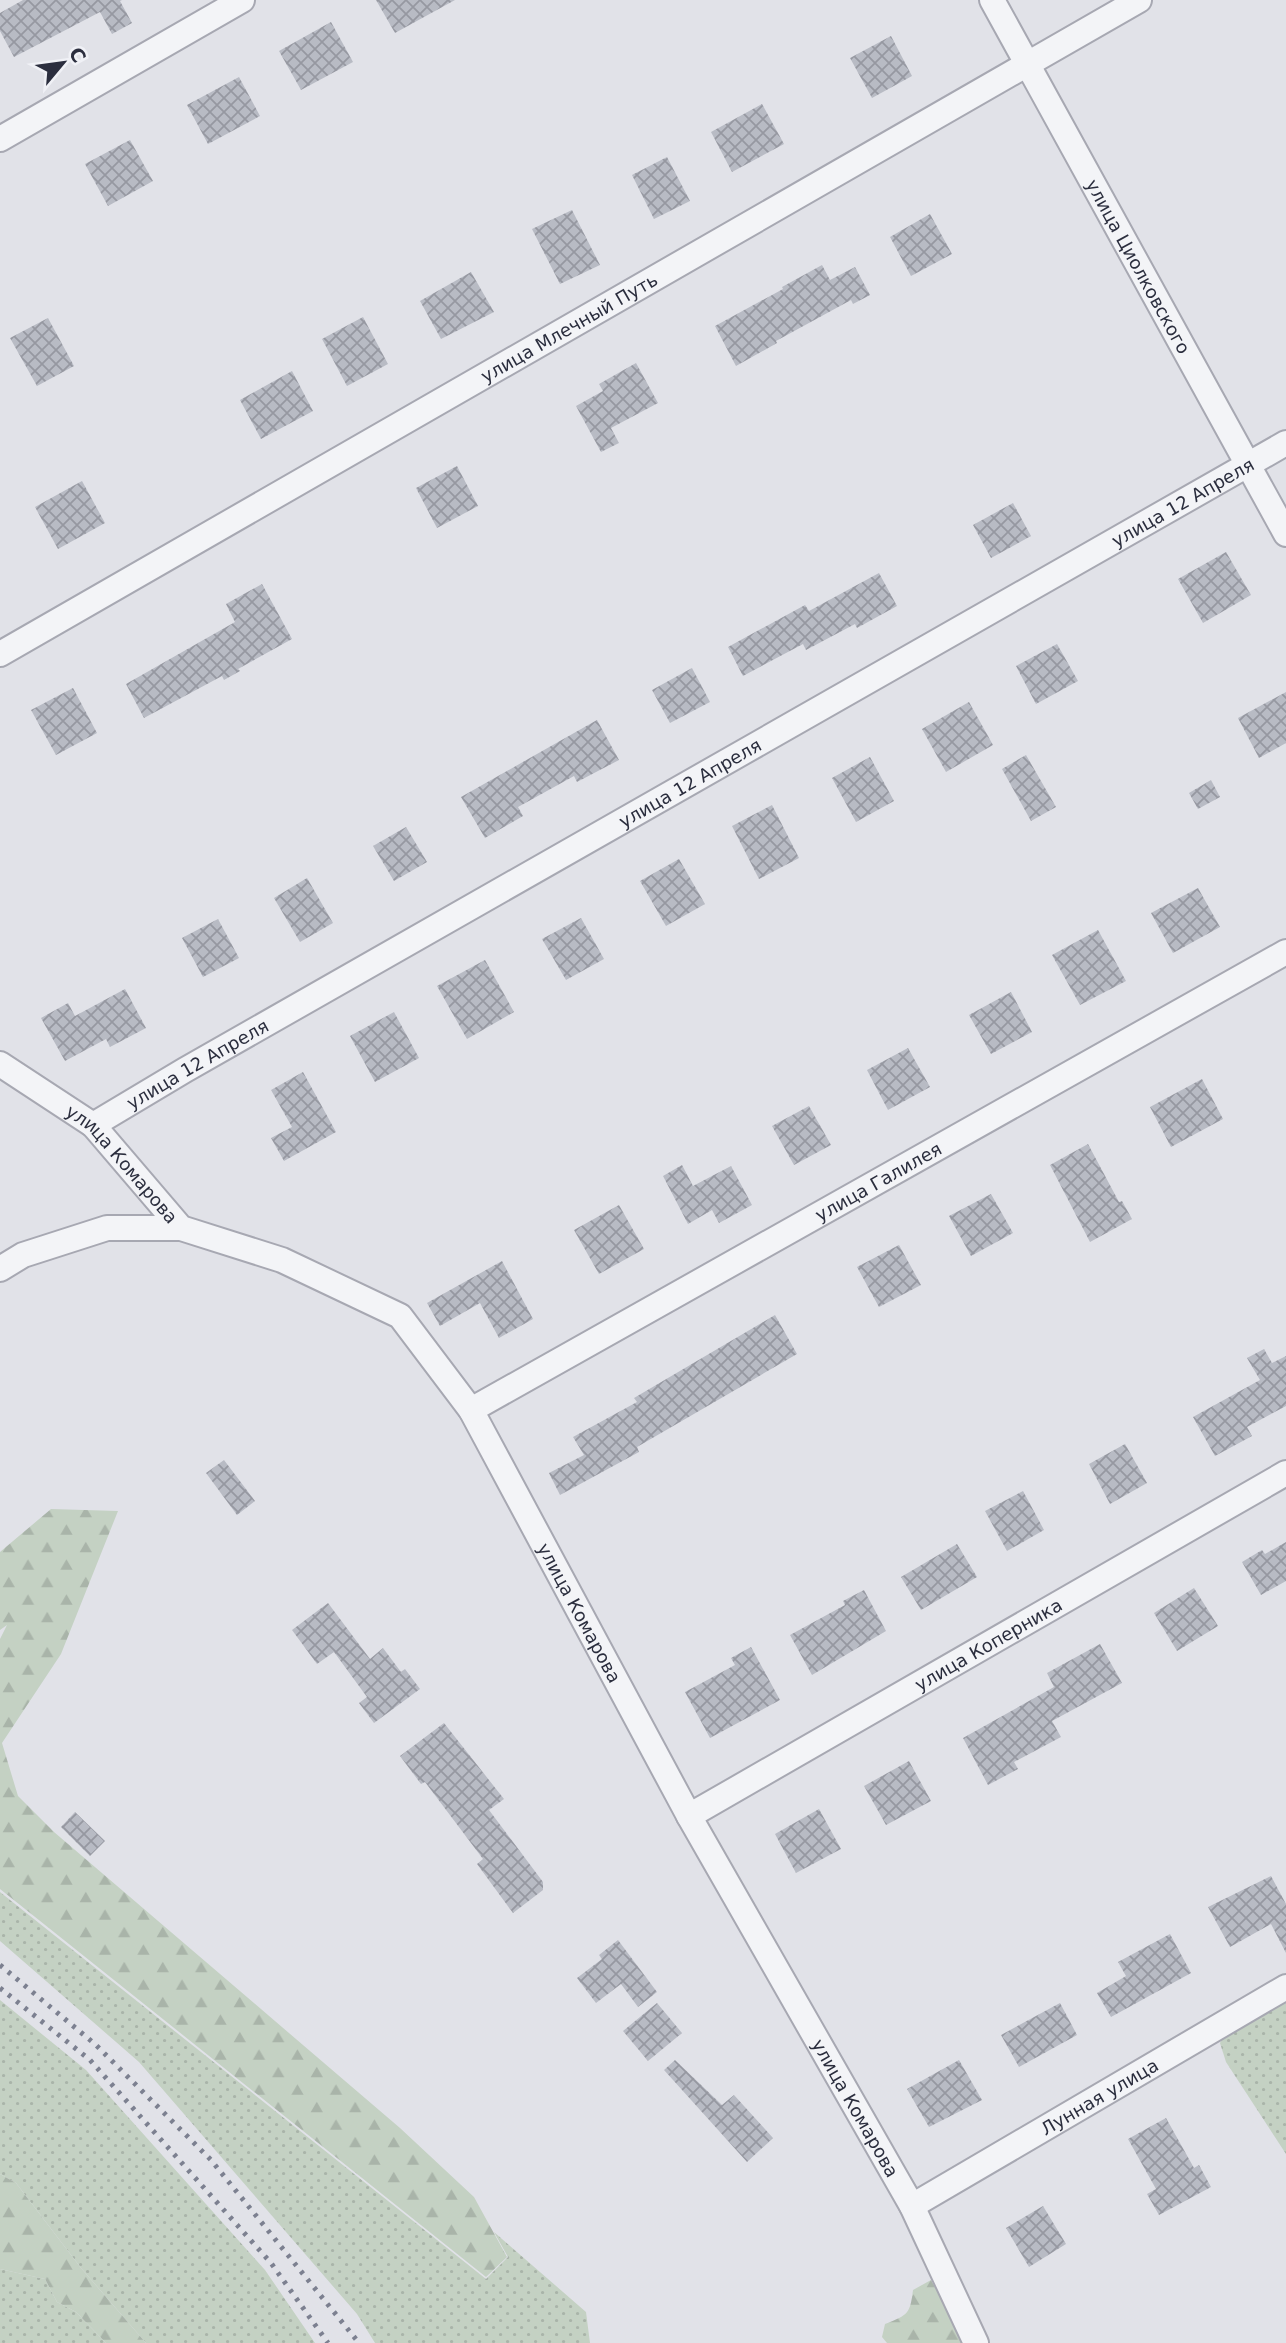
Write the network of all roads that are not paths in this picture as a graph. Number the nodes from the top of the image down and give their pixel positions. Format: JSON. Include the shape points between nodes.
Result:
{"nodes":[{"id":1,"x":242,"y":0,"type":"edge"},
{"id":2,"x":992,"y":0,"type":"edge"},
{"id":3,"x":1139,"y":0,"type":"edge"},
{"id":4,"x":1028,"y":62,"type":"junction"},
{"id":5,"x":0,"y":139,"type":"edge"},
{"id":6,"x":1286,"y":443,"type":"edge"},
{"id":7,"x":1248,"y":465,"type":"junction"},
{"id":8,"x":1286,"y":534,"type":"edge"},
{"id":9,"x":0,"y":654,"type":"edge"},
{"id":10,"x":1286,"y":952,"type":"edge"},
{"id":11,"x":0,"y":1064,"type":"edge"},
{"id":12,"x":93,"y":1125,"type":"junction"},
{"id":13,"x":181,"y":1228,"type":"junction"},
{"id":14,"x":0,"y":1269,"type":"edge"},
{"id":15,"x":471,"y":1410,"type":"junction"},
{"id":16,"x":1286,"y":1473,"type":"edge"},
{"id":17,"x":689,"y":1816,"type":"junction"},
{"id":18,"x":1286,"y":1987,"type":"edge"},
{"id":19,"x":912,"y":2206,"type":"junction"},
{"id":20,"x":976,"y":2343,"type":"edge"}],
"edges":[{"from":1,"to":5,"type":"street"},
{"from":2,"to":4,"type":"street","name":"улица Циолковского"},
{"from":3,"to":4,"type":"street","name":"улица Млечный Путь"},
{"from":4,"to":7,"type":"street","name":"улица Циолковского"},
{"from":4,"to":9,"type":"street","name":"улица Млечный Путь"},
{"from":6,"to":7,"type":"street","name":"улица 12 Апреля"},
{"from":7,"to":8,"type":"street","name":"улица Циолковского"},
{"from":7,"to":12,"type":"street","name":"улица 12 Апреля"},
{"from":10,"to":15,"type":"street","name":"улица Галилея"},
{"from":11,"to":12,"type":"street","name":"улица Комарова"},
{"from":12,"to":13,"type":"street","name":"улица Комарова"},
{"from":13,"to":14,"type":"street","via":[[107,1228],[23,1255]]},
{"from":13,"to":15,"type":"street","name":"улица Комарова","via":[[282,1260],[400,1316]]},
{"from":15,"to":17,"type":"street","name":"улица Комарова"},
{"from":16,"to":17,"type":"street","name":"улица Коперника"},
{"from":17,"to":19,"type":"street","name":"улица Комарова"},
{"from":18,"to":19,"type":"street","name":"Лунная улица"},
{"from":19,"to":20,"type":"street","name":"улица Комарова"}]}
